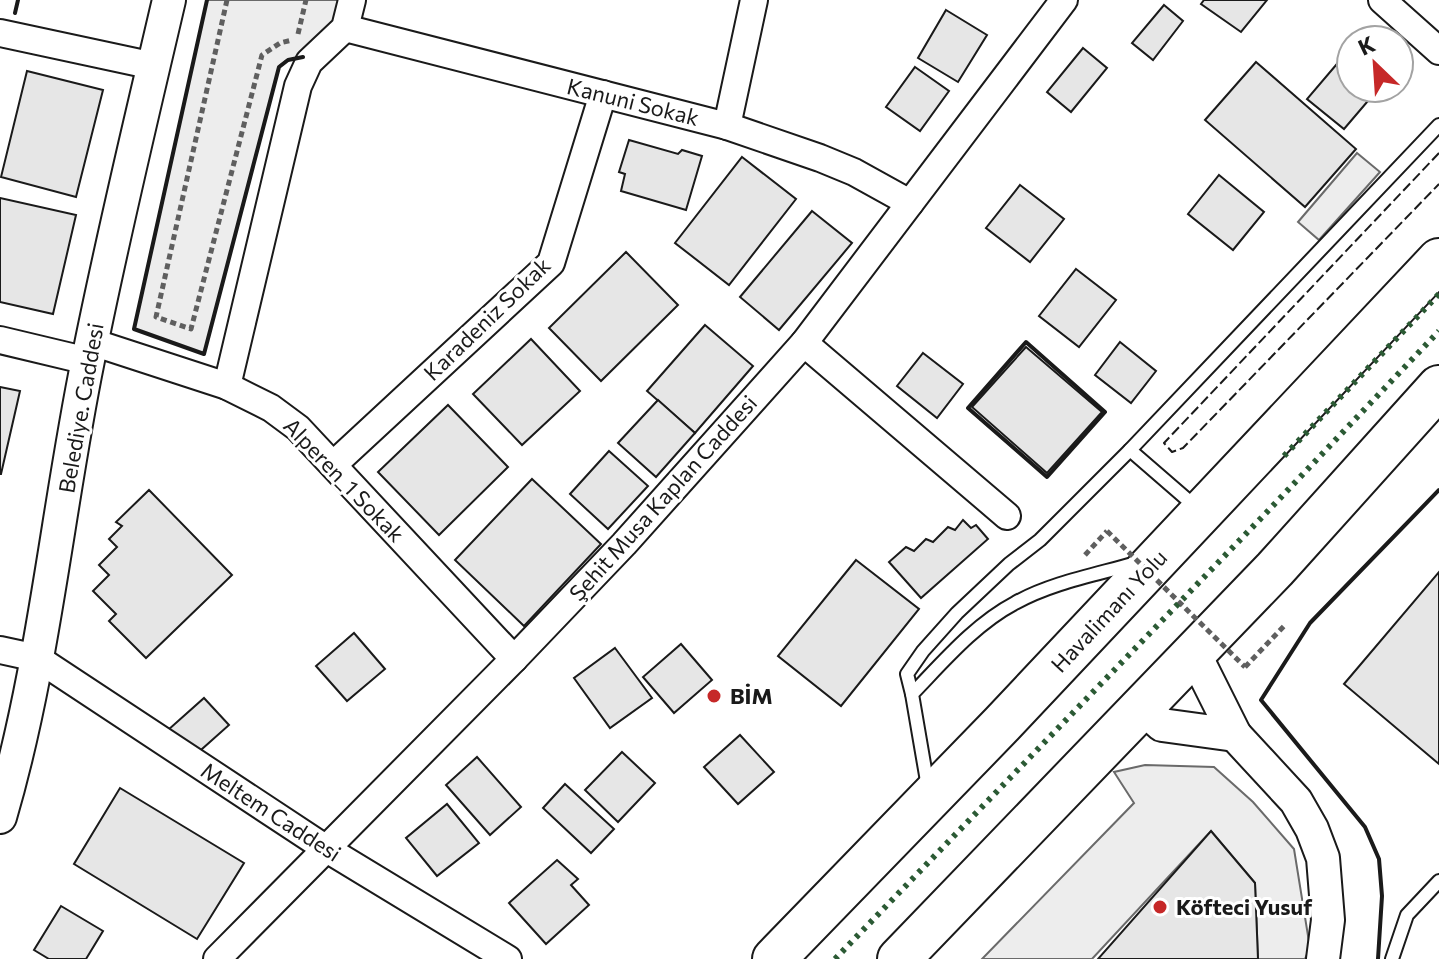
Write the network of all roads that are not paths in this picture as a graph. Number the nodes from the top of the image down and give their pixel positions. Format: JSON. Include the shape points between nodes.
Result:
{"nodes":[{"id":1,"x":169,"y":0,"type":"edge"},
{"id":2,"x":352,"y":0,"type":"edge"},
{"id":3,"x":754,"y":0,"type":"edge"},
{"id":4,"x":1064,"y":0,"type":"edge"},
{"id":5,"x":1382,"y":0,"type":"edge"},
{"id":6,"x":345,"y":28,"type":"junction"},
{"id":7,"x":0,"y":33,"type":"edge"},
{"id":8,"x":1439,"y":51,"type":"edge"},
{"id":9,"x":154,"y":66,"type":"junction"},
{"id":10,"x":603,"y":94,"type":"junction"},
{"id":11,"x":1439,"y":125,"type":"edge"},
{"id":12,"x":727,"y":126,"type":"junction"},
{"id":13,"x":910,"y":203,"type":"junction"},
{"id":14,"x":1439,"y":260,"type":"edge"},
{"id":15,"x":0,"y":340,"type":"edge"},
{"id":16,"x":804,"y":343,"type":"junction"},
{"id":17,"x":90,"y":351,"type":"junction"},
{"id":18,"x":227,"y":386,"type":"junction"},
{"id":19,"x":1439,"y":387,"type":"edge"},
{"id":20,"x":1130,"y":450,"type":"junction"},
{"id":21,"x":333,"y":465,"type":"junction"},
{"id":22,"x":1202,"y":512,"type":"junction"},
{"id":23,"x":1007,"y":516,"type":"dead end"},
{"id":24,"x":1160,"y":557,"type":"junction"},
{"id":25,"x":0,"y":650,"type":"edge"},
{"id":26,"x":1194,"y":653,"type":"junction"},
{"id":27,"x":37,"y":658,"type":"junction"},
{"id":28,"x":514,"y":659,"type":"junction"},
{"id":29,"x":912,"y":694,"type":"junction"},
{"id":30,"x":1143,"y":708,"type":"junction"},
{"id":31,"x":1235,"y":735,"type":"junction"},
{"id":32,"x":930,"y":798,"type":"junction"},
{"id":33,"x":0,"y":817,"type":"edge"},
{"id":34,"x":325,"y":848,"type":"junction"},
{"id":35,"x":1439,"y":881,"type":"edge"},
{"id":36,"x":217,"y":959,"type":"edge"},
{"id":37,"x":508,"y":959,"type":"edge"},
{"id":38,"x":774,"y":959,"type":"edge"},
{"id":39,"x":899,"y":959,"type":"edge"},
{"id":40,"x":1323,"y":959,"type":"edge"},
{"id":41,"x":1392,"y":959,"type":"edge"}],
"edges":[{"from":1,"to":9,"type":"street","name":"Belediye. Caddesi"},
{"from":2,"to":6,"type":"street"},
{"from":3,"to":12,"type":"street"},
{"from":4,"to":13,"type":"street","name":"Şehit Musa Kaplan Caddesi"},
{"from":5,"to":8,"type":"street"},
{"from":6,"to":10,"type":"street","name":"Kanuni Sokak"},
{"from":6,"to":18,"type":"street","via":[[309,62],[298,86]]},
{"from":7,"to":9,"type":"street"},
{"from":9,"to":17,"type":"street","name":"Belediye. Caddesi"},
{"from":10,"to":12,"type":"street","name":"Kanuni Sokak"},
{"from":10,"to":21,"type":"street","name":"Karadeniz Sokak","via":[[551,263]]},
{"from":11,"to":20,"type":"lane"},
{"from":12,"to":13,"type":"street","name":"Kanuni Sokak","via":[[854,172]]},
{"from":13,"to":16,"type":"street","name":"Şehit Musa Kaplan Caddesi"},
{"from":14,"to":22,"type":"highway","name":"Havalimanı Yolu"},
{"from":15,"to":17,"type":"street","name":"Alperen_1 Sokak"},
{"from":16,"to":23,"type":"street"},
{"from":16,"to":28,"type":"street","name":"Şehit Musa Kaplan Caddesi"},
{"from":17,"to":18,"type":"street","name":"Alperen_1 Sokak"},
{"from":17,"to":27,"type":"street","name":"Belediye. Caddesi"},
{"from":18,"to":21,"type":"street","name":"Alperen_1 Sokak","via":[[298,428]]},
{"from":19,"to":26,"type":"highway"},
{"from":20,"to":22,"type":"lane"},
{"from":20,"to":29,"type":"lane","via":[[923,651],[907,674]]},
{"from":21,"to":28,"type":"street","name":"Alperen_1 Sokak"},
{"from":22,"to":24,"type":"highway","name":"Havalimanı Yolu"},
{"from":24,"to":29,"type":"lane","via":[[1017,601],[951,653]]},
{"from":24,"to":32,"type":"highway","name":"Havalimanı Yolu"},
{"from":25,"to":27,"type":"street"},
{"from":26,"to":30,"type":"highway"},
{"from":26,"to":31,"type":"street"},
{"from":27,"to":33,"type":"street","name":"Belediye. Caddesi"},
{"from":27,"to":34,"type":"street","name":"Meltem Caddesi"},
{"from":28,"to":34,"type":"street","name":"Şehit Musa Kaplan Caddesi"},
{"from":29,"to":32,"type":"lane"},
{"from":30,"to":31,"type":"street","via":[[1162,725]]},
{"from":30,"to":39,"type":"highway"},
{"from":31,"to":40,"type":"street","via":[[1296,801],[1312,829],[1323,858],[1328,920]]},
{"from":32,"to":38,"type":"highway","name":"Havalimanı Yolu"},
{"from":34,"to":36,"type":"street","name":"Şehit Musa Kaplan Caddesi"},
{"from":34,"to":37,"type":"street","name":"Meltem Caddesi"},
{"from":35,"to":41,"type":"lane","via":[[1407,915]]}]}
